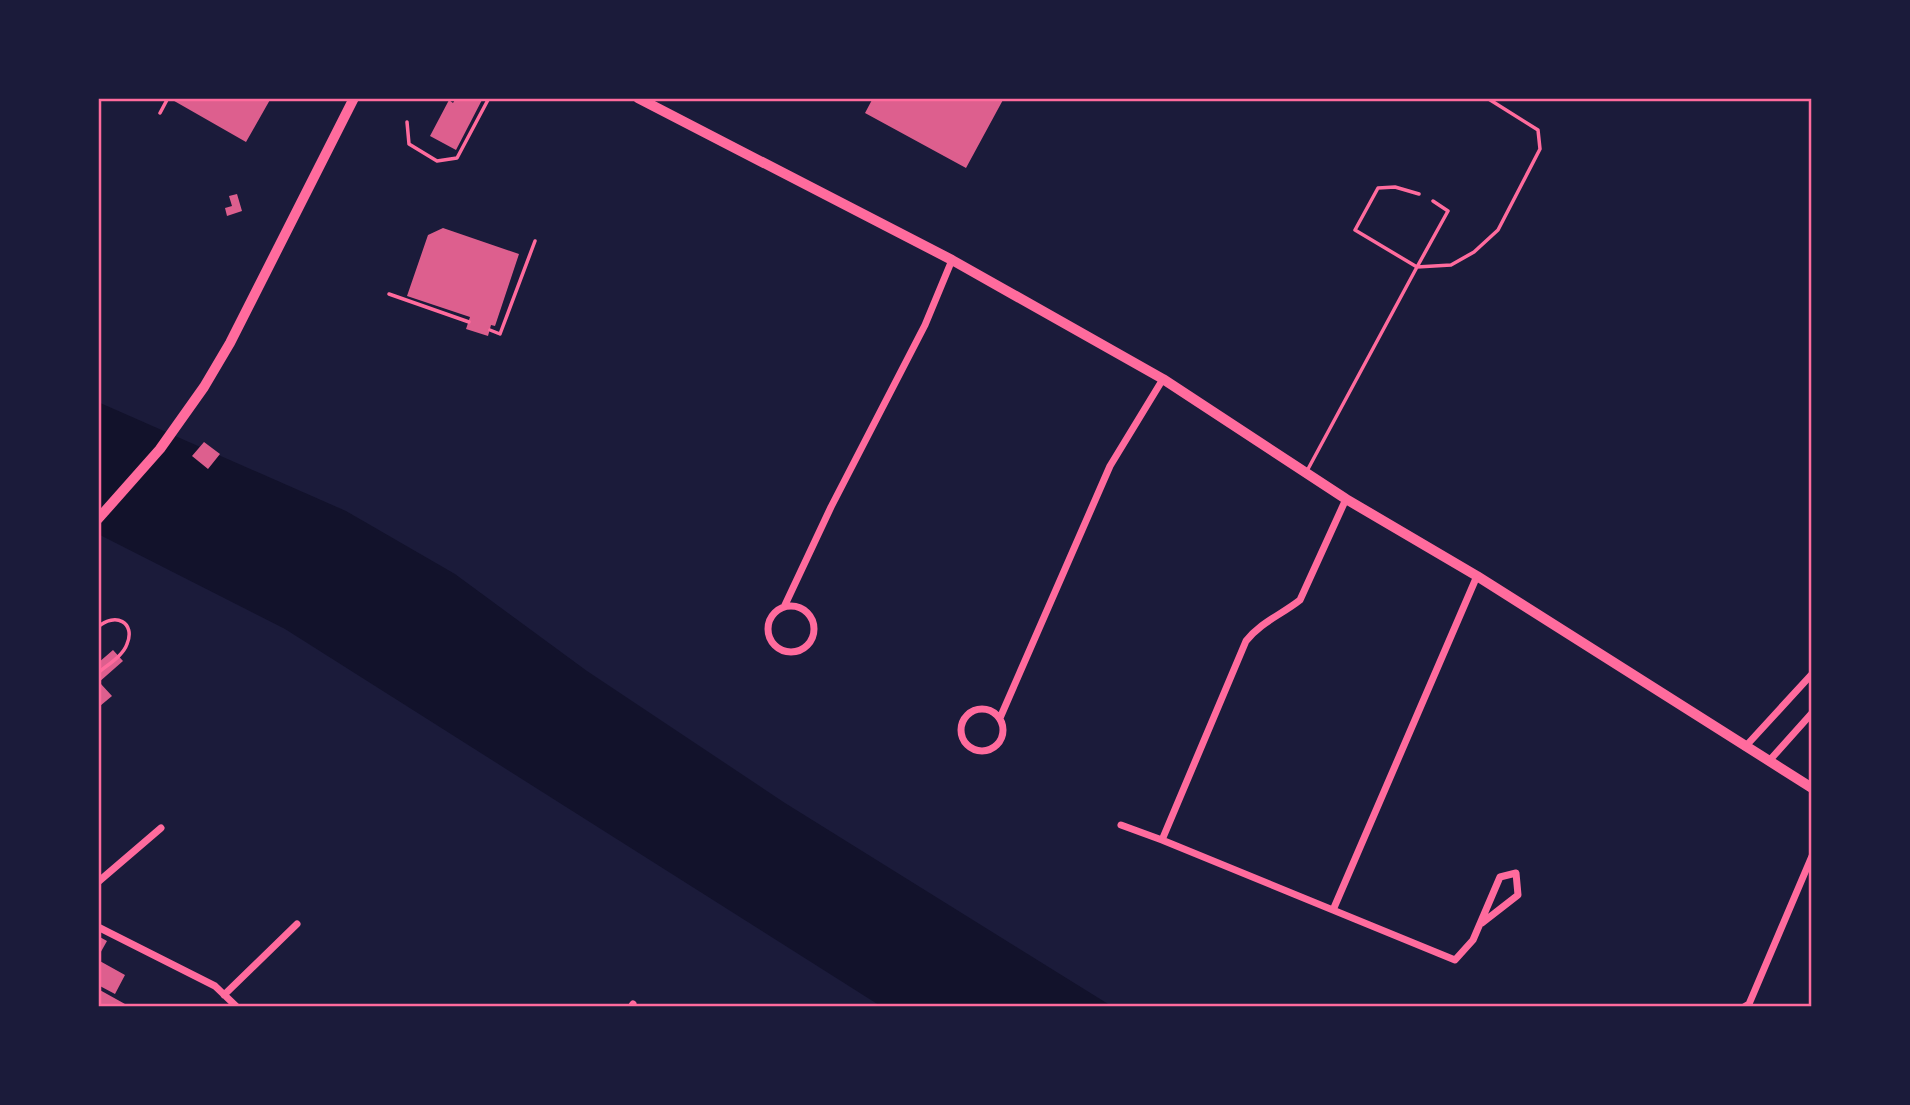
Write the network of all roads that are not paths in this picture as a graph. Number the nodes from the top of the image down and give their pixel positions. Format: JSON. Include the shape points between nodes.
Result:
{"nodes":[{"id":1,"x":168,"y":98,"type":"edge"},
{"id":2,"x":354,"y":98,"type":"edge"},
{"id":3,"x":489,"y":98,"type":"edge"},
{"id":4,"x":638,"y":98,"type":"edge"},
{"id":5,"x":1487,"y":98,"type":"edge"},
{"id":6,"x":160,"y":113,"type":"dead end"},
{"id":7,"x":407,"y":122,"type":"dead end"},
{"id":8,"x":1419,"y":194,"type":"dead end"},
{"id":9,"x":1433,"y":201,"type":"dead end"},
{"id":10,"x":535,"y":241,"type":"dead end"},
{"id":11,"x":952,"y":260,"type":"junction"},
{"id":12,"x":1417,"y":267,"type":"junction"},
{"id":13,"x":389,"y":294,"type":"dead end"},
{"id":14,"x":469,"y":321,"type":"dead end"},
{"id":15,"x":490,"y":330,"type":"dead end"},
{"id":16,"x":1163,"y":379,"type":"junction"},
{"id":17,"x":1307,"y":471,"type":"junction"},
{"id":18,"x":1346,"y":499,"type":"junction"},
{"id":19,"x":98,"y":519,"type":"edge"},
{"id":20,"x":1477,"y":576,"type":"junction"},
{"id":21,"x":784,"y":607,"type":"junction"},
{"id":22,"x":98,"y":627,"type":"edge"},
{"id":23,"x":98,"y":673,"type":"edge"},
{"id":24,"x":1812,"y":674,"type":"edge"},
{"id":25,"x":1812,"y":713,"type":"edge"},
{"id":26,"x":1000,"y":718,"type":"junction"},
{"id":27,"x":1745,"y":747,"type":"junction"},
{"id":28,"x":1769,"y":761,"type":"junction"},
{"id":29,"x":1812,"y":788,"type":"edge"},
{"id":30,"x":1121,"y":825,"type":"dead end"},
{"id":31,"x":161,"y":828,"type":"dead end"},
{"id":32,"x":1162,"y":840,"type":"junction"},
{"id":33,"x":1812,"y":856,"type":"edge"},
{"id":34,"x":98,"y":882,"type":"edge"},
{"id":35,"x":1332,"y":910,"type":"junction"},
{"id":36,"x":1482,"y":923,"type":"junction"},
{"id":37,"x":297,"y":924,"type":"dead end"},
{"id":38,"x":98,"y":927,"type":"edge"},
{"id":39,"x":224,"y":995,"type":"junction"},
{"id":40,"x":1748,"y":1006,"type":"edge"},
{"id":41,"x":237,"y":1007,"type":"edge"}],
"edges":[{"from":1,"to":6,"type":"lane"},
{"from":2,"to":19,"type":"main road","via":[[204,387],[160,449]]},
{"from":3,"to":7,"type":"lane","via":[[457,158],[437,160],[410,144]]},
{"from":4,"to":11,"type":"main road"},
{"from":5,"to":12,"type":"lane","via":[[1538,130],[1541,149],[1498,230],[1451,265]]},
{"from":8,"to":12,"type":"lane","via":[[1378,188],[1355,230]]},
{"from":9,"to":12,"type":"lane","via":[[1448,211]]},
{"from":10,"to":15,"type":"lane","via":[[500,334]]},
{"from":11,"to":16,"type":"main road"},
{"from":11,"to":21,"type":"street","via":[[925,325]]},
{"from":12,"to":17,"type":"lane"},
{"from":13,"to":14,"type":"lane"},
{"from":16,"to":17,"type":"main road"},
{"from":16,"to":26,"type":"street","via":[[1110,466]]},
{"from":17,"to":18,"type":"main road"},
{"from":18,"to":20,"type":"main road"},
{"from":18,"to":32,"type":"street","via":[[1300,600],[1268,619],[1246,641]]},
{"from":20,"to":27,"type":"main road"},
{"from":20,"to":35,"type":"street"},
{"from":21,"to":21,"type":"street","via":[[772,615],[769,636],[783,651],[798,651],[813,634],[811,619],[799,608]]},
{"from":22,"to":23,"type":"lane","via":[[118,619],[129,634],[123,652]]},
{"from":24,"to":27,"type":"street"},
{"from":25,"to":28,"type":"street"},
{"from":26,"to":26,"type":"street","via":[[988,709],[974,710],[963,720],[963,741],[974,750],[993,748],[1002,738]]},
{"from":27,"to":28,"type":"main road"},
{"from":28,"to":29,"type":"main road"},
{"from":30,"to":32,"type":"street"},
{"from":31,"to":34,"type":"street"},
{"from":32,"to":35,"type":"street"},
{"from":33,"to":40,"type":"street"},
{"from":35,"to":36,"type":"street","via":[[1455,960]]},
{"from":36,"to":36,"type":"street","via":[[1518,895],[1516,873],[1500,877]]},
{"from":37,"to":39,"type":"street"},
{"from":38,"to":39,"type":"street","via":[[215,986]]},
{"from":39,"to":41,"type":"street"}]}
